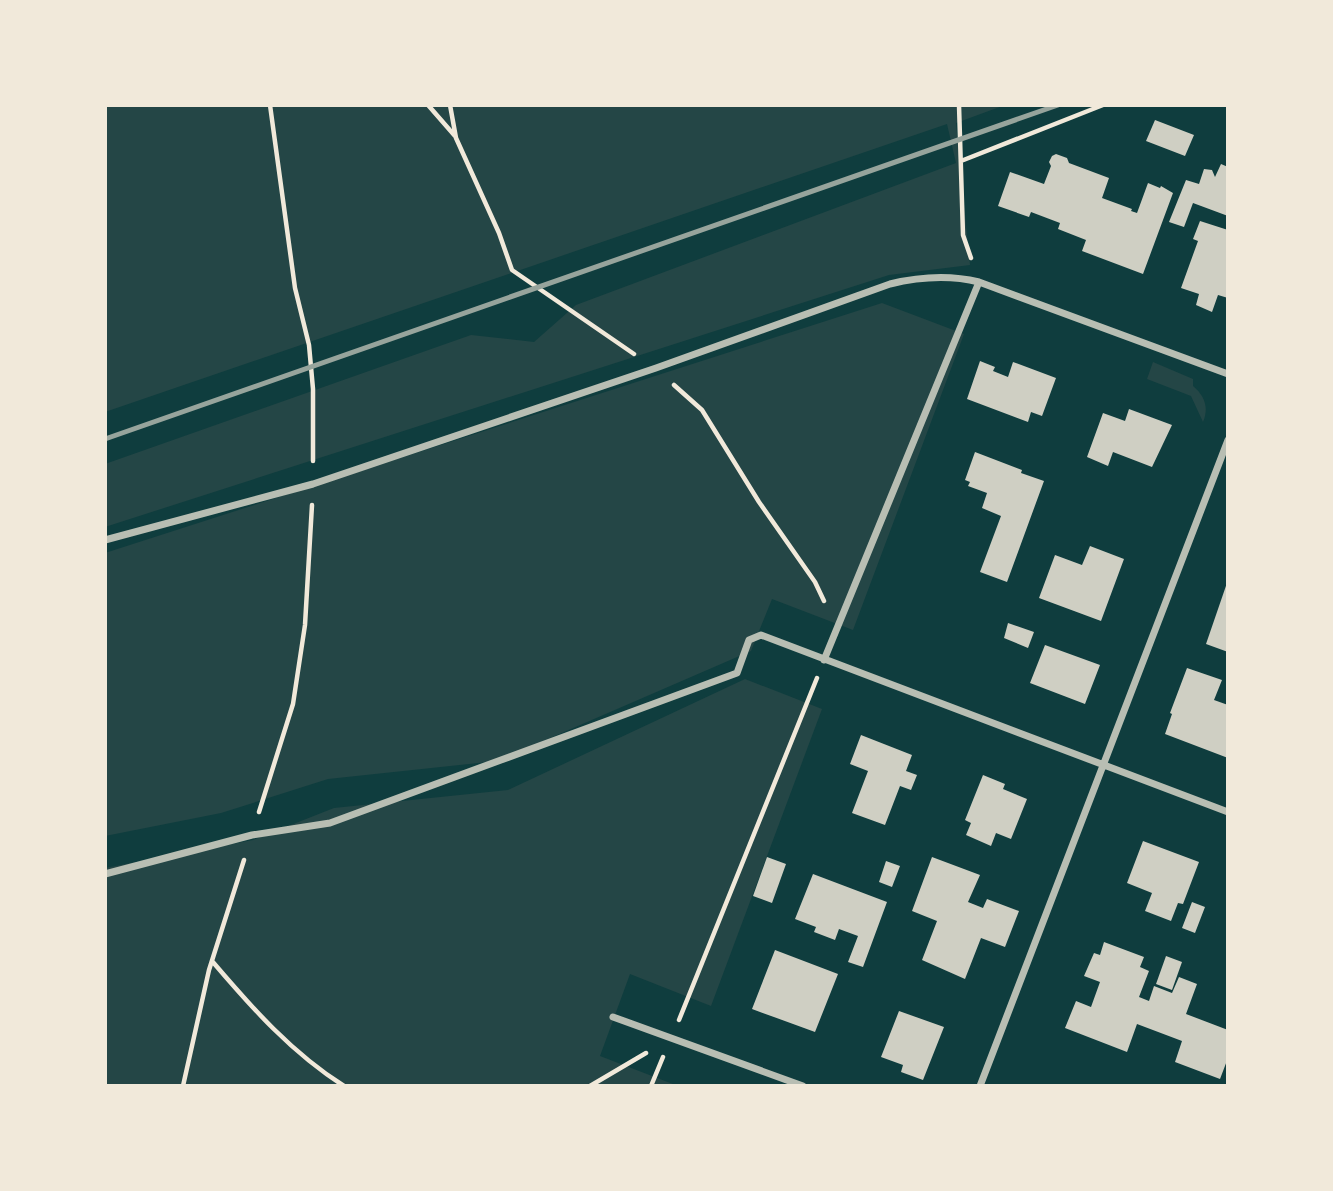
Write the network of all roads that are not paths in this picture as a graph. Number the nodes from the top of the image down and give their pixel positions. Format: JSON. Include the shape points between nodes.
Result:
{"nodes":[{"id":1,"x":979,"y":282,"type":"junction"},
{"id":2,"x":1228,"y":374,"type":"edge"},
{"id":3,"x":1228,"y":440,"type":"edge"},
{"id":4,"x":105,"y":541,"type":"edge"},
{"id":5,"x":824,"y":660,"type":"junction"},
{"id":6,"x":1102,"y":764,"type":"junction"},
{"id":7,"x":1228,"y":812,"type":"edge"},
{"id":8,"x":105,"y":874,"type":"edge"},
{"id":9,"x":613,"y":1017,"type":"dead end"},
{"id":10,"x":803,"y":1086,"type":"edge"},
{"id":11,"x":980,"y":1086,"type":"edge"}],
"edges":[{"from":1,"to":2,"type":"street"},
{"from":1,"to":4,"type":"street","via":[[934,278],[890,284],[656,369],[313,484]]},
{"from":1,"to":5,"type":"street"},
{"from":3,"to":6,"type":"street"},
{"from":5,"to":6,"type":"street"},
{"from":5,"to":8,"type":"street","via":[[761,635],[749,640],[737,673],[330,823],[252,835]]},
{"from":6,"to":7,"type":"street"},
{"from":6,"to":11,"type":"street"},
{"from":9,"to":10,"type":"street"}]}
